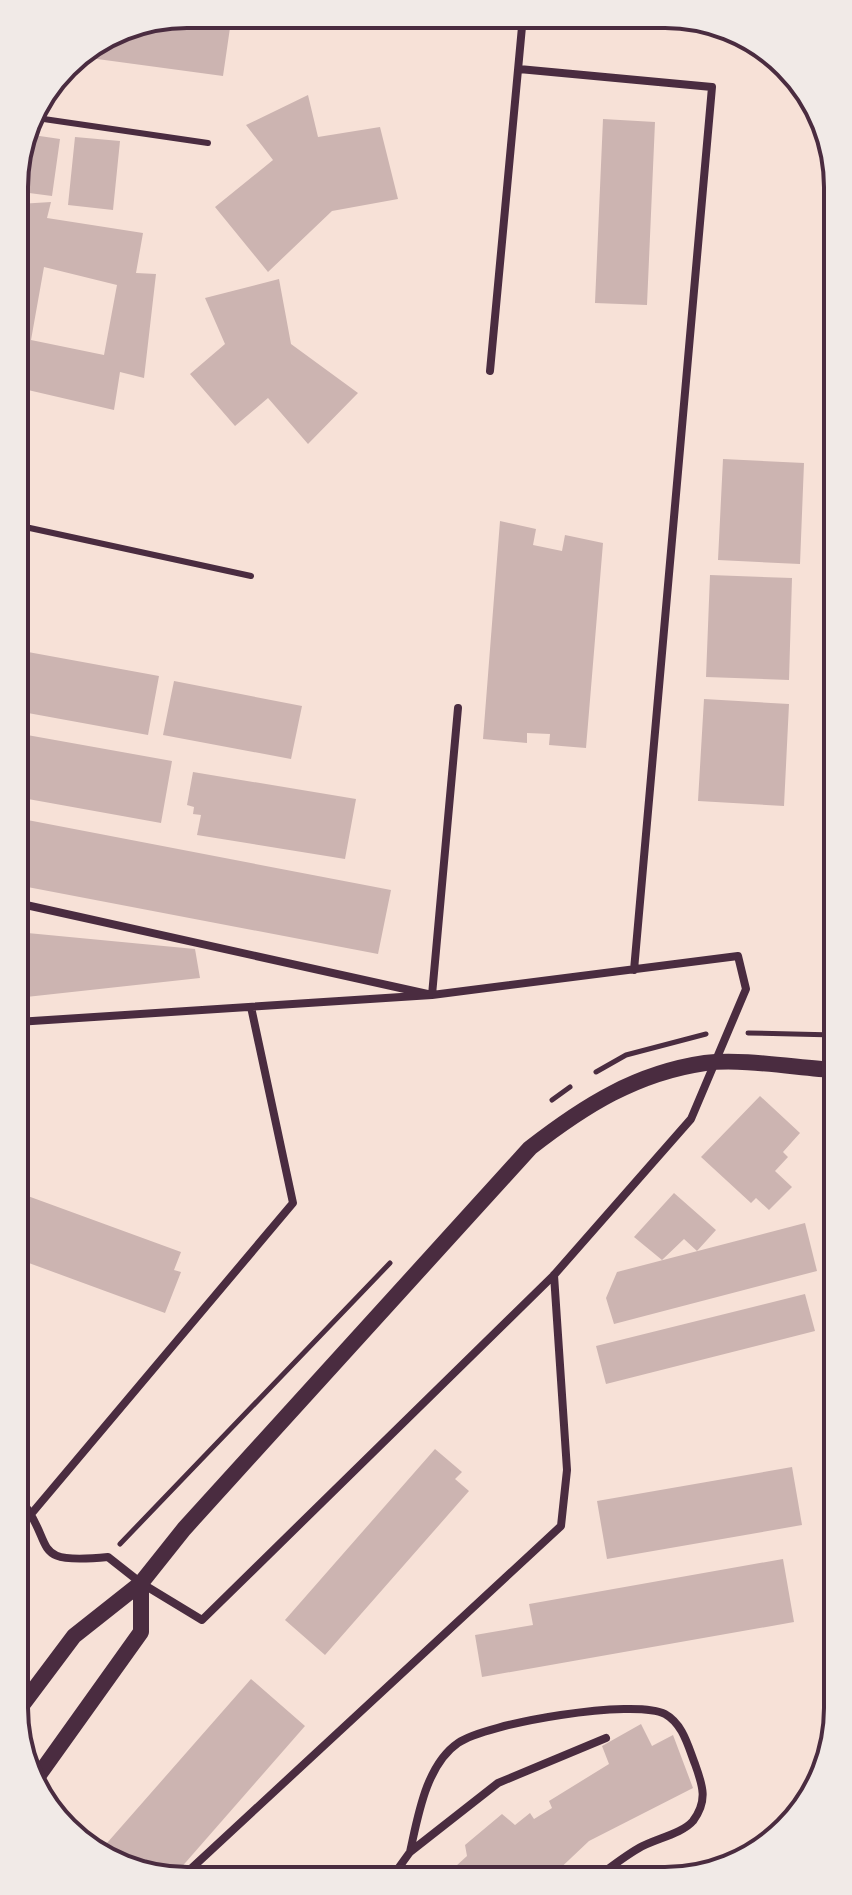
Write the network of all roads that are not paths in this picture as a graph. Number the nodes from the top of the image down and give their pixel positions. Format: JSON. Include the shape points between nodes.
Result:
{"nodes":[{"id":1,"x":522,"y":28,"type":"edge"},
{"id":2,"x":519,"y":69,"type":"junction"},
{"id":3,"x":43,"y":119,"type":"edge"},
{"id":4,"x":208,"y":143,"type":"dead end"},
{"id":5,"x":490,"y":371,"type":"dead end"},
{"id":6,"x":28,"y":528,"type":"edge"},
{"id":7,"x":251,"y":576,"type":"dead end"},
{"id":8,"x":458,"y":708,"type":"dead end"},
{"id":9,"x":28,"y":905,"type":"edge"},
{"id":10,"x":634,"y":970,"type":"junction"},
{"id":11,"x":432,"y":995,"type":"junction"},
{"id":12,"x":251,"y":1007,"type":"junction"},
{"id":13,"x":28,"y":1021,"type":"edge"},
{"id":14,"x":824,"y":1069,"type":"edge"},
{"id":15,"x":554,"y":1275,"type":"junction"},
{"id":16,"x":28,"y":1508,"type":"edge"},
{"id":17,"x":32,"y":1513,"type":"junction"},
{"id":18,"x":141,"y":1583,"type":"junction"},
{"id":19,"x":28,"y":1697,"type":"edge"},
{"id":20,"x":606,"y":1738,"type":"dead end"},
{"id":21,"x":41,"y":1772,"type":"edge"},
{"id":22,"x":410,"y":1852,"type":"junction"},
{"id":23,"x":193,"y":1867,"type":"edge"},
{"id":24,"x":399,"y":1867,"type":"edge"},
{"id":25,"x":612,"y":1867,"type":"edge"}],
"edges":[{"from":1,"to":2,"type":"street"},
{"from":2,"to":5,"type":"street"},
{"from":2,"to":10,"type":"street","via":[[712,87]]},
{"from":3,"to":4,"type":"lane"},
{"from":6,"to":7,"type":"lane"},
{"from":8,"to":11,"type":"street"},
{"from":9,"to":11,"type":"street"},
{"from":10,"to":11,"type":"street"},
{"from":10,"to":15,"type":"street","via":[[738,956],[746,989],[691,1119]]},
{"from":11,"to":12,"type":"street"},
{"from":12,"to":13,"type":"street"},
{"from":12,"to":17,"type":"street","via":[[293,1203]]},
{"from":14,"to":18,"type":"main road","via":[[708,1063],[637,1079],[580,1109],[530,1148]]},
{"from":15,"to":18,"type":"street","via":[[202,1620]]},
{"from":15,"to":23,"type":"street","via":[[567,1470],[561,1526]]},
{"from":16,"to":17,"type":"street"},
{"from":17,"to":18,"type":"street","via":[[43,1546],[61,1558],[108,1557]]},
{"from":18,"to":19,"type":"main road","via":[[74,1636]]},
{"from":18,"to":21,"type":"main road","via":[[141,1632]]},
{"from":20,"to":22,"type":"street","via":[[498,1783]]},
{"from":22,"to":24,"type":"street"},
{"from":22,"to":25,"type":"street","via":[[419,1810],[438,1765],[457,1743],[487,1729],[618,1707],[647,1708],[680,1726],[704,1788],[703,1805],[690,1824]]}]}
